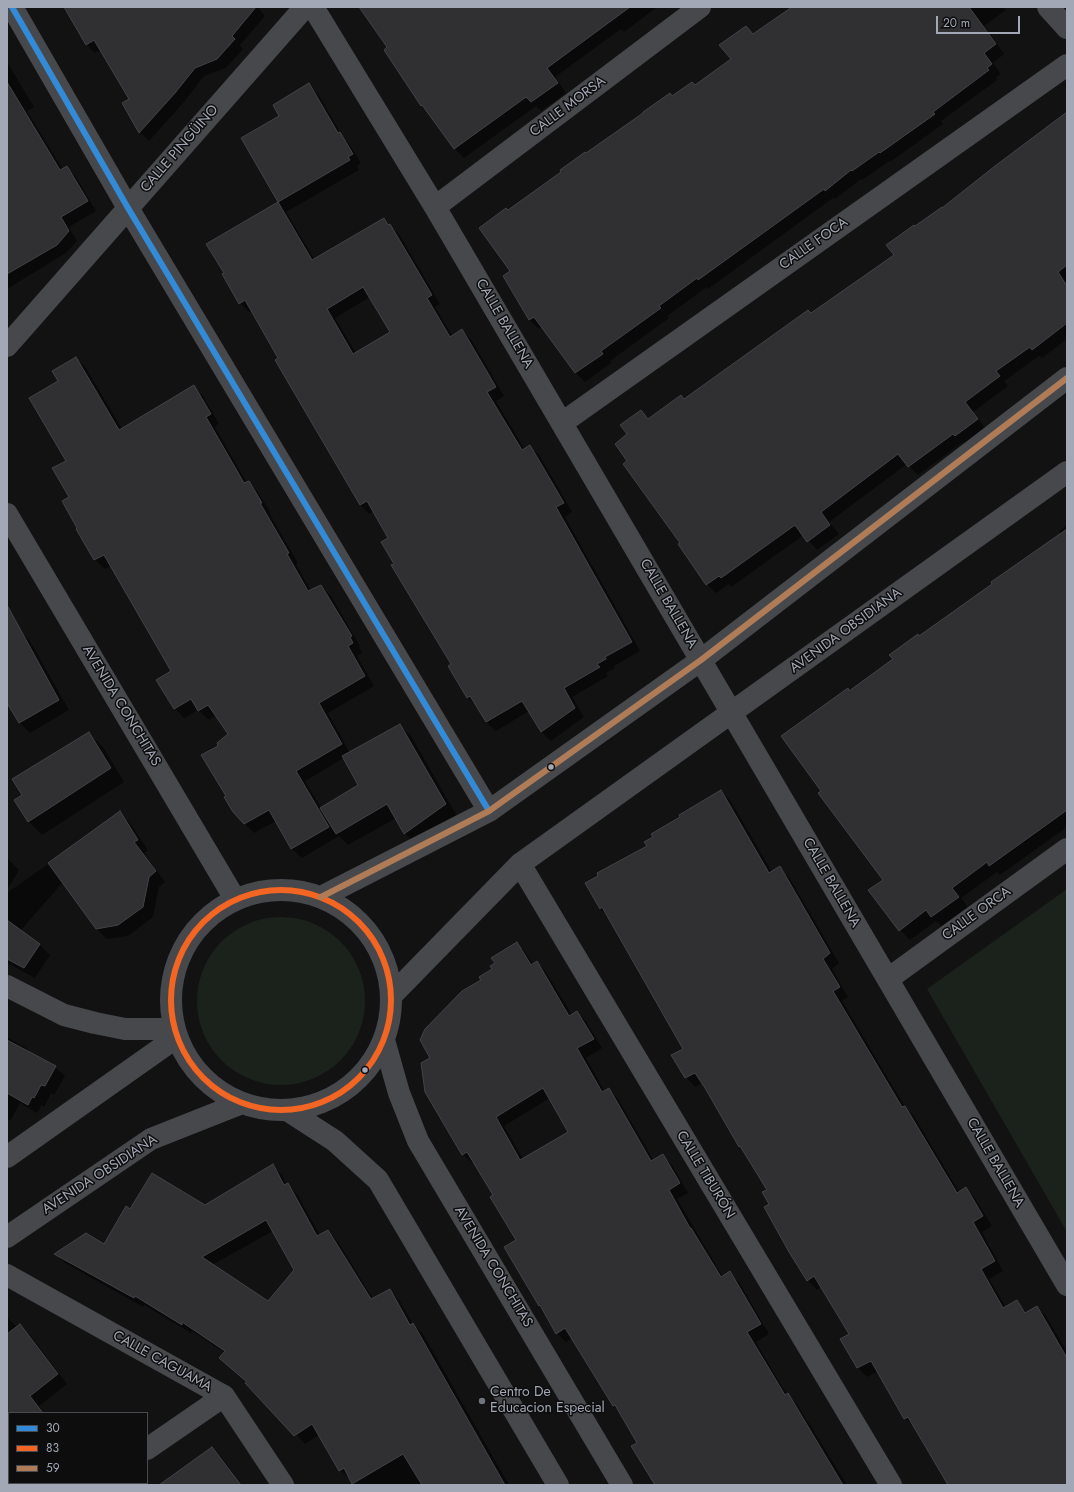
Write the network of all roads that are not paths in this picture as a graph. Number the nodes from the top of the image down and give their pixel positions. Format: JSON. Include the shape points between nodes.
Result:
{"nodes":[{"id":1,"x":12,"y":7,"type":"edge"},
{"id":2,"x":305,"y":7,"type":"edge"},
{"id":3,"x":313,"y":7,"type":"edge"},
{"id":4,"x":700,"y":7,"type":"edge"},
{"id":5,"x":1048,"y":7,"type":"edge"},
{"id":6,"x":1067,"y":28,"type":"edge"},
{"id":7,"x":1067,"y":64,"type":"edge"},
{"id":8,"x":435,"y":207,"type":"junction"},
{"id":9,"x":128,"y":208,"type":"junction"},
{"id":10,"x":7,"y":346,"type":"edge"},
{"id":11,"x":1064,"y":387,"type":"edge"},
{"id":12,"x":562,"y":423,"type":"junction"},
{"id":13,"x":1067,"y":472,"type":"edge"},
{"id":14,"x":7,"y":514,"type":"edge"},
{"id":15,"x":700,"y":660,"type":"junction"},
{"id":16,"x":732,"y":713,"type":"junction"},
{"id":17,"x":489,"y":811,"type":"junction"},
{"id":18,"x":1067,"y":849,"type":"edge"},
{"id":19,"x":520,"y":864,"type":"junction"},
{"id":20,"x":321,"y":897,"type":"junction"},
{"id":21,"x":236,"y":899,"type":"junction"},
{"id":22,"x":888,"y":979,"type":"junction"},
{"id":23,"x":7,"y":986,"type":"edge"},
{"id":24,"x":392,"y":995,"type":"junction"},
{"id":25,"x":176,"y":1033,"type":"junction"},
{"id":26,"x":384,"y":1040,"type":"junction"},
{"id":27,"x":242,"y":1103,"type":"junction"},
{"id":28,"x":287,"y":1110,"type":"junction"},
{"id":29,"x":7,"y":1157,"type":"edge"},
{"id":30,"x":7,"y":1237,"type":"edge"},
{"id":31,"x":7,"y":1275,"type":"edge"},
{"id":32,"x":1067,"y":1285,"type":"edge"},
{"id":33,"x":224,"y":1396,"type":"junction"},
{"id":34,"x":148,"y":1448,"type":"edge"},
{"id":35,"x":283,"y":1485,"type":"edge"},
{"id":36,"x":558,"y":1485,"type":"edge"},
{"id":37,"x":622,"y":1485,"type":"edge"},
{"id":38,"x":891,"y":1485,"type":"edge"}],
"edges":[{"from":1,"to":9,"type":"street"},
{"from":2,"to":9,"type":"street","name":"CALLE PINGÜINO"},
{"from":3,"to":8,"type":"street","name":"CALLE BALLENA"},
{"from":4,"to":8,"type":"street","name":"CALLE MORSA"},
{"from":5,"to":6,"type":"street"},
{"from":7,"to":12,"type":"street","name":"CALLE FOCA"},
{"from":8,"to":12,"type":"street","name":"CALLE BALLENA"},
{"from":9,"to":10,"type":"street","name":"CALLE PINGÜINO"},
{"from":9,"to":17,"type":"street"},
{"from":11,"to":15,"type":"street"},
{"from":12,"to":15,"type":"street","name":"CALLE BALLENA"},
{"from":13,"to":16,"type":"street","name":"AVENIDA OBSIDIANA"},
{"from":14,"to":21,"type":"street","name":"AVENIDA CONCHITAS"},
{"from":15,"to":16,"type":"street","name":"CALLE BALLENA"},
{"from":15,"to":17,"type":"street"},
{"from":16,"to":19,"type":"street","name":"AVENIDA OBSIDIANA"},
{"from":16,"to":22,"type":"street","name":"CALLE BALLENA"},
{"from":17,"to":20,"type":"street"},
{"from":18,"to":22,"type":"street","name":"CALLE ORCA"},
{"from":19,"to":24,"type":"street","name":"AVENIDA OBSIDIANA"},
{"from":19,"to":38,"type":"street","name":"CALLE TIBURÓN"},
{"from":20,"to":21,"type":"street","via":[[292,890],[264,891]]},
{"from":20,"to":24,"type":"street","via":[[349,912],[371,936],[386,964]]},
{"from":21,"to":25,"type":"street","via":[[209,916],[189,939],[175,967],[170,998]]},
{"from":22,"to":32,"type":"street","name":"CALLE BALLENA"},
{"from":23,"to":25,"type":"street","via":[[64,1015],[125,1029]]},
{"from":24,"to":26,"type":"street"},
{"from":25,"to":27,"type":"street","via":[[192,1065],[214,1087]]},
{"from":25,"to":29,"type":"street"},
{"from":26,"to":28,"type":"street","via":[[362,1075],[328,1100]]},
{"from":26,"to":37,"type":"street","name":"AVENIDA CONCHITAS","via":[[399,1093],[418,1141]]},
{"from":27,"to":28,"type":"street"},
{"from":27,"to":30,"type":"street","name":"AVENIDA OBSIDIANA","via":[[151,1139]]},
{"from":28,"to":36,"type":"street","via":[[335,1141],[378,1180]]},
{"from":31,"to":33,"type":"street","name":"CALLE CAGUAMA"},
{"from":33,"to":34,"type":"street"},
{"from":33,"to":35,"type":"street","name":"CALLE CAGUAMA"}]}
